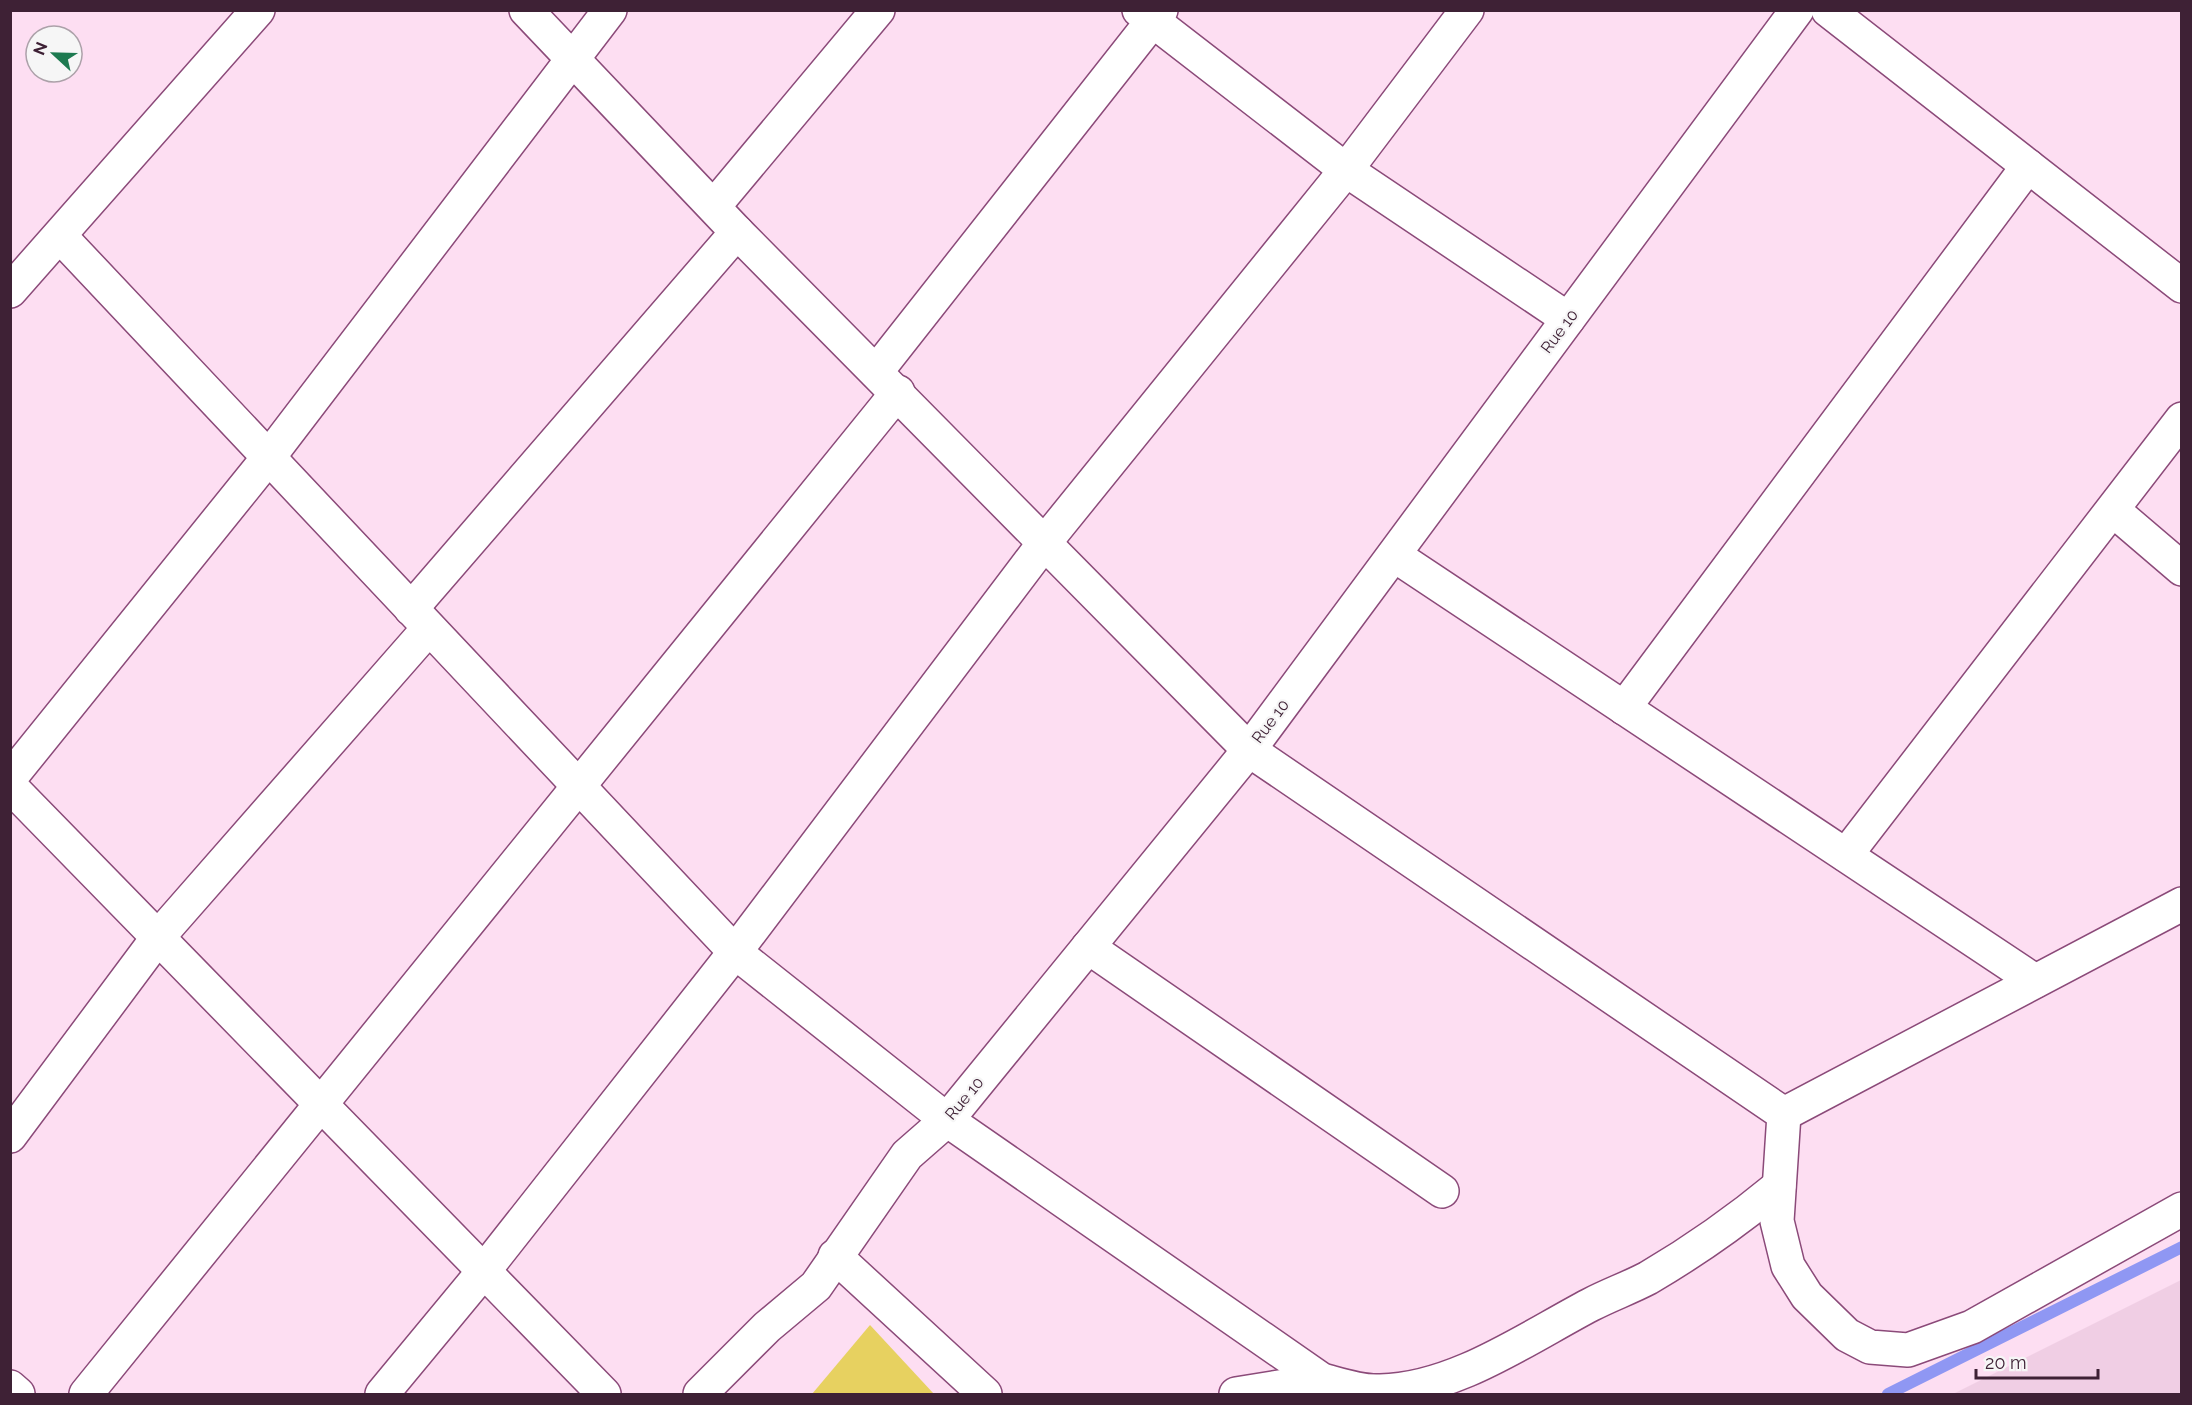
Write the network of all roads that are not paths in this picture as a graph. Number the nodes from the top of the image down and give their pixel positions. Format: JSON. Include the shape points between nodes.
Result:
{"nodes":[{"id":1,"x":258,"y":10,"type":"edge"},
{"id":2,"x":526,"y":10,"type":"edge"},
{"id":3,"x":610,"y":10,"type":"edge"},
{"id":4,"x":878,"y":10,"type":"edge"},
{"id":5,"x":1467,"y":10,"type":"edge"},
{"id":6,"x":1797,"y":10,"type":"edge"},
{"id":7,"x":1828,"y":10,"type":"edge"},
{"id":8,"x":1151,"y":14,"type":"edge"},
{"id":9,"x":574,"y":60,"type":"junction"},
{"id":10,"x":2028,"y":166,"type":"junction"},
{"id":11,"x":1346,"y":170,"type":"junction"},
{"id":12,"x":715,"y":205,"type":"junction"},
{"id":13,"x":737,"y":232,"type":"junction"},
{"id":14,"x":60,"y":236,"type":"junction"},
{"id":15,"x":2181,"y":286,"type":"edge"},
{"id":16,"x":10,"y":291,"type":"edge"},
{"id":17,"x":1568,"y":319,"type":"junction"},
{"id":18,"x":887,"y":382,"type":"junction"},
{"id":19,"x":2181,"y":418,"type":"edge"},
{"id":20,"x":268,"y":458,"type":"junction"},
{"id":21,"x":2113,"y":510,"type":"junction"},
{"id":22,"x":1045,"y":542,"type":"junction"},
{"id":23,"x":1394,"y":555,"type":"junction"},
{"id":24,"x":2181,"y":569,"type":"edge"},
{"id":25,"x":420,"y":618,"type":"junction"},
{"id":26,"x":1624,"y":708,"type":"junction"},
{"id":27,"x":1249,"y":750,"type":"junction"},
{"id":28,"x":10,"y":778,"type":"edge"},
{"id":29,"x":10,"y":786,"type":"edge"},
{"id":30,"x":578,"y":786,"type":"junction"},
{"id":31,"x":1846,"y":855,"type":"junction"},
{"id":32,"x":2181,"y":904,"type":"edge"},
{"id":33,"x":159,"y":936,"type":"junction"},
{"id":34,"x":1088,"y":947,"type":"junction"},
{"id":35,"x":735,"y":952,"type":"junction"},
{"id":36,"x":2035,"y":981,"type":"junction"},
{"id":37,"x":320,"y":1105,"type":"junction"},
{"id":38,"x":1784,"y":1114,"type":"junction"},
{"id":39,"x":946,"y":1120,"type":"junction"},
{"id":40,"x":10,"y":1136,"type":"edge"},
{"id":41,"x":1779,"y":1186,"type":"junction"},
{"id":42,"x":1442,"y":1191,"type":"dead end"},
{"id":43,"x":2181,"y":1209,"type":"edge"},
{"id":44,"x":835,"y":1256,"type":"junction"},
{"id":45,"x":483,"y":1272,"type":"junction"},
{"id":46,"x":1322,"y":1380,"type":"junction"},
{"id":47,"x":10,"y":1387,"type":"edge"},
{"id":48,"x":18,"y":1395,"type":"edge"},
{"id":49,"x":86,"y":1395,"type":"edge"},
{"id":50,"x":382,"y":1395,"type":"edge"},
{"id":51,"x":604,"y":1395,"type":"edge"},
{"id":52,"x":700,"y":1395,"type":"edge"},
{"id":53,"x":985,"y":1395,"type":"edge"},
{"id":54,"x":1236,"y":1395,"type":"edge"}],
"edges":[{"from":1,"to":14,"type":"street"},
{"from":2,"to":9,"type":"street"},
{"from":3,"to":9,"type":"street"},
{"from":4,"to":12,"type":"street"},
{"from":5,"to":11,"type":"street"},
{"from":6,"to":17,"type":"street","name":"Rue 10"},
{"from":7,"to":10,"type":"street"},
{"from":8,"to":11,"type":"street"},
{"from":8,"to":18,"type":"street"},
{"from":9,"to":12,"type":"street"},
{"from":9,"to":20,"type":"street"},
{"from":10,"to":15,"type":"street"},
{"from":10,"to":26,"type":"street"},
{"from":11,"to":17,"type":"street"},
{"from":11,"to":22,"type":"street"},
{"from":12,"to":13,"type":"street"},
{"from":13,"to":18,"type":"street"},
{"from":13,"to":25,"type":"street"},
{"from":14,"to":16,"type":"street"},
{"from":14,"to":20,"type":"street"},
{"from":17,"to":23,"type":"street","name":"Rue 10"},
{"from":18,"to":22,"type":"street"},
{"from":18,"to":30,"type":"street"},
{"from":19,"to":21,"type":"street"},
{"from":20,"to":25,"type":"street"},
{"from":20,"to":28,"type":"street"},
{"from":21,"to":24,"type":"street"},
{"from":21,"to":31,"type":"street"},
{"from":22,"to":27,"type":"street"},
{"from":22,"to":35,"type":"street"},
{"from":23,"to":26,"type":"street"},
{"from":23,"to":27,"type":"street","name":"Rue 10"},
{"from":25,"to":30,"type":"street"},
{"from":25,"to":33,"type":"street"},
{"from":26,"to":31,"type":"street"},
{"from":27,"to":34,"type":"street","name":"Rue 10"},
{"from":27,"to":38,"type":"street"},
{"from":29,"to":33,"type":"street"},
{"from":30,"to":35,"type":"street"},
{"from":30,"to":37,"type":"street"},
{"from":31,"to":36,"type":"street"},
{"from":32,"to":36,"type":"street"},
{"from":33,"to":37,"type":"street"},
{"from":33,"to":40,"type":"street"},
{"from":34,"to":39,"type":"street","name":"Rue 10"},
{"from":34,"to":42,"type":"street"},
{"from":35,"to":39,"type":"street"},
{"from":35,"to":45,"type":"street"},
{"from":36,"to":38,"type":"street"},
{"from":37,"to":45,"type":"street"},
{"from":37,"to":49,"type":"street"},
{"from":38,"to":41,"type":"street"},
{"from":39,"to":44,"type":"street","name":"Rue 10","via":[[907,1155]]},
{"from":39,"to":46,"type":"street"},
{"from":41,"to":43,"type":"street","via":[[1777,1221],[1788,1266],[1807,1296],[1847,1335],[1870,1347],[1908,1350],[1972,1327]]},
{"from":41,"to":46,"type":"street","via":[[1736,1221],[1647,1278],[1590,1304],[1512,1349],[1433,1382],[1381,1392]]},
{"from":44,"to":52,"type":"street","name":"Rue 10","via":[[816,1286],[767,1327]]},
{"from":44,"to":53,"type":"street"},
{"from":45,"to":50,"type":"street"},
{"from":45,"to":51,"type":"street"},
{"from":46,"to":54,"type":"street"},
{"from":47,"to":48,"type":"street"}]}
